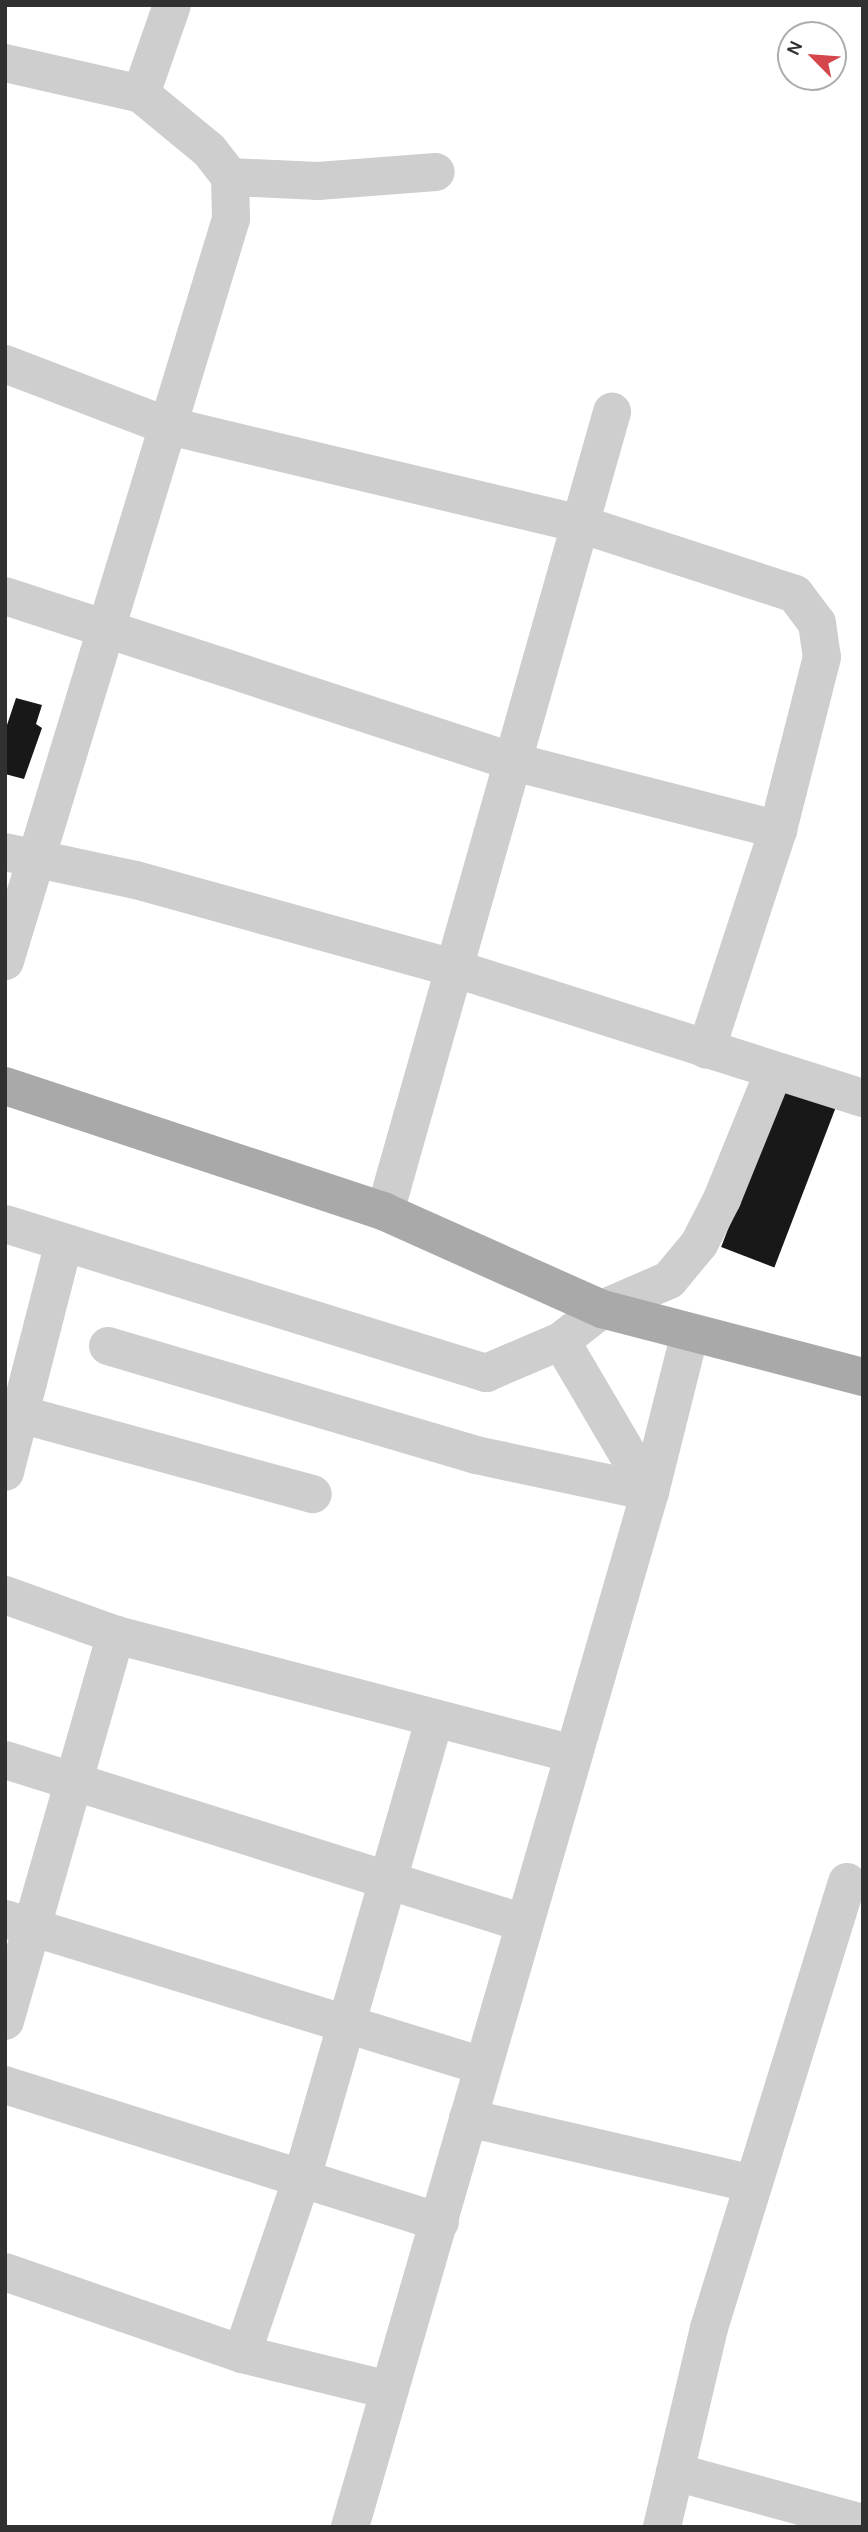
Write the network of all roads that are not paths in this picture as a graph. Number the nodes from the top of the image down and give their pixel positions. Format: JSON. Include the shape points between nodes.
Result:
{"nodes":[{"id":1,"x":172,"y":5,"type":"edge"},
{"id":2,"x":5,"y":63,"type":"edge"},
{"id":3,"x":141,"y":94,"type":"junction"},
{"id":4,"x":436,"y":172,"type":"dead end"},
{"id":5,"x":230,"y":177,"type":"junction"},
{"id":6,"x":5,"y":364,"type":"edge"},
{"id":7,"x":612,"y":412,"type":"dead end"},
{"id":8,"x":165,"y":425,"type":"junction"},
{"id":9,"x":577,"y":523,"type":"junction"},
{"id":10,"x":5,"y":596,"type":"edge"},
{"id":11,"x":109,"y":626,"type":"junction"},
{"id":12,"x":514,"y":762,"type":"junction"},
{"id":13,"x":779,"y":830,"type":"junction"},
{"id":14,"x":19,"y":856,"type":"edge"},
{"id":15,"x":5,"y":961,"type":"edge"},
{"id":16,"x":456,"y":969,"type":"junction"},
{"id":17,"x":706,"y":1049,"type":"junction"},
{"id":18,"x":774,"y":1071,"type":"junction"},
{"id":19,"x":5,"y":1086,"type":"edge"},
{"id":20,"x":863,"y":1098,"type":"edge"},
{"id":21,"x":385,"y":1212,"type":"junction"},
{"id":22,"x":5,"y":1224,"type":"edge"},
{"id":23,"x":64,"y":1242,"type":"junction"},
{"id":24,"x":602,"y":1309,"type":"junction"},
{"id":25,"x":690,"y":1333,"type":"junction"},
{"id":26,"x":561,"y":1341,"type":"junction"},
{"id":27,"x":108,"y":1346,"type":"dead end"},
{"id":28,"x":846,"y":1373,"type":"edge"},
{"id":29,"x":11,"y":1411,"type":"edge"},
{"id":30,"x":5,"y":1472,"type":"edge"},
{"id":31,"x":650,"y":1492,"type":"junction"},
{"id":32,"x":313,"y":1494,"type":"dead end"},
{"id":33,"x":5,"y":1595,"type":"edge"},
{"id":34,"x":116,"y":1635,"type":"junction"},
{"id":35,"x":434,"y":1720,"type":"junction"},
{"id":36,"x":574,"y":1754,"type":"junction"},
{"id":37,"x":5,"y":1760,"type":"edge"},
{"id":38,"x":72,"y":1780,"type":"junction"},
{"id":39,"x":383,"y":1882,"type":"junction"},
{"id":40,"x":846,"y":1882,"type":"dead end"},
{"id":41,"x":19,"y":1923,"type":"edge"},
{"id":42,"x":524,"y":1923,"type":"junction"},
{"id":43,"x":5,"y":2021,"type":"edge"},
{"id":44,"x":343,"y":2024,"type":"junction"},
{"id":45,"x":479,"y":2065,"type":"junction"},
{"id":46,"x":5,"y":2085,"type":"edge"},
{"id":47,"x":468,"y":2118,"type":"junction"},
{"id":48,"x":302,"y":2178,"type":"junction"},
{"id":49,"x":753,"y":2183,"type":"junction"},
{"id":50,"x":440,"y":2222,"type":"junction"},
{"id":51,"x":5,"y":2272,"type":"edge"},
{"id":52,"x":242,"y":2354,"type":"junction"},
{"id":53,"x":389,"y":2390,"type":"junction"},
{"id":54,"x":675,"y":2472,"type":"junction"},
{"id":55,"x":863,"y":2524,"type":"edge"},
{"id":56,"x":350,"y":2527,"type":"edge"},
{"id":57,"x":662,"y":2527,"type":"edge"}],
"edges":[{"from":1,"to":3,"type":"street"},
{"from":2,"to":3,"type":"street"},
{"from":3,"to":5,"type":"street","via":[[209,150]]},
{"from":4,"to":5,"type":"street","via":[[318,181]]},
{"from":5,"to":8,"type":"street","via":[[231,219]]},
{"from":6,"to":8,"type":"street"},
{"from":7,"to":9,"type":"street"},
{"from":8,"to":9,"type":"street"},
{"from":8,"to":11,"type":"street"},
{"from":9,"to":12,"type":"street"},
{"from":9,"to":13,"type":"street","via":[[795,594],[817,623],[822,657]]},
{"from":10,"to":11,"type":"street"},
{"from":11,"to":12,"type":"street"},
{"from":11,"to":14,"type":"street"},
{"from":12,"to":13,"type":"street"},
{"from":12,"to":16,"type":"street"},
{"from":13,"to":17,"type":"street"},
{"from":14,"to":15,"type":"street"},
{"from":14,"to":16,"type":"street","via":[[136,880]]},
{"from":16,"to":17,"type":"street"},
{"from":16,"to":21,"type":"street"},
{"from":17,"to":18,"type":"street"},
{"from":18,"to":20,"type":"street"},
{"from":18,"to":24,"type":"street","via":[[699,1244],[668,1280]]},
{"from":19,"to":21,"type":"main road"},
{"from":21,"to":24,"type":"main road"},
{"from":22,"to":23,"type":"street"},
{"from":23,"to":26,"type":"street","via":[[458,1368],[486,1373]]},
{"from":23,"to":29,"type":"street"},
{"from":24,"to":25,"type":"main road"},
{"from":24,"to":26,"type":"street"},
{"from":25,"to":28,"type":"main road"},
{"from":25,"to":31,"type":"street"},
{"from":26,"to":31,"type":"street"},
{"from":27,"to":31,"type":"street","via":[[476,1455]]},
{"from":29,"to":30,"type":"street"},
{"from":29,"to":32,"type":"street"},
{"from":31,"to":36,"type":"street"},
{"from":33,"to":34,"type":"street"},
{"from":34,"to":35,"type":"street"},
{"from":34,"to":38,"type":"street"},
{"from":35,"to":36,"type":"street"},
{"from":35,"to":39,"type":"street"},
{"from":36,"to":42,"type":"street"},
{"from":37,"to":38,"type":"street"},
{"from":38,"to":39,"type":"street"},
{"from":38,"to":41,"type":"street"},
{"from":39,"to":42,"type":"street"},
{"from":39,"to":44,"type":"street"},
{"from":40,"to":49,"type":"street"},
{"from":41,"to":43,"type":"street"},
{"from":41,"to":44,"type":"street"},
{"from":42,"to":45,"type":"street"},
{"from":44,"to":45,"type":"street"},
{"from":44,"to":48,"type":"street"},
{"from":45,"to":47,"type":"street"},
{"from":46,"to":48,"type":"street"},
{"from":47,"to":49,"type":"street"},
{"from":47,"to":50,"type":"street"},
{"from":48,"to":50,"type":"street"},
{"from":48,"to":52,"type":"street"},
{"from":49,"to":54,"type":"street"},
{"from":50,"to":53,"type":"street"},
{"from":51,"to":52,"type":"street"},
{"from":52,"to":53,"type":"street"},
{"from":53,"to":56,"type":"street"},
{"from":54,"to":55,"type":"street"},
{"from":54,"to":57,"type":"street"}]}
